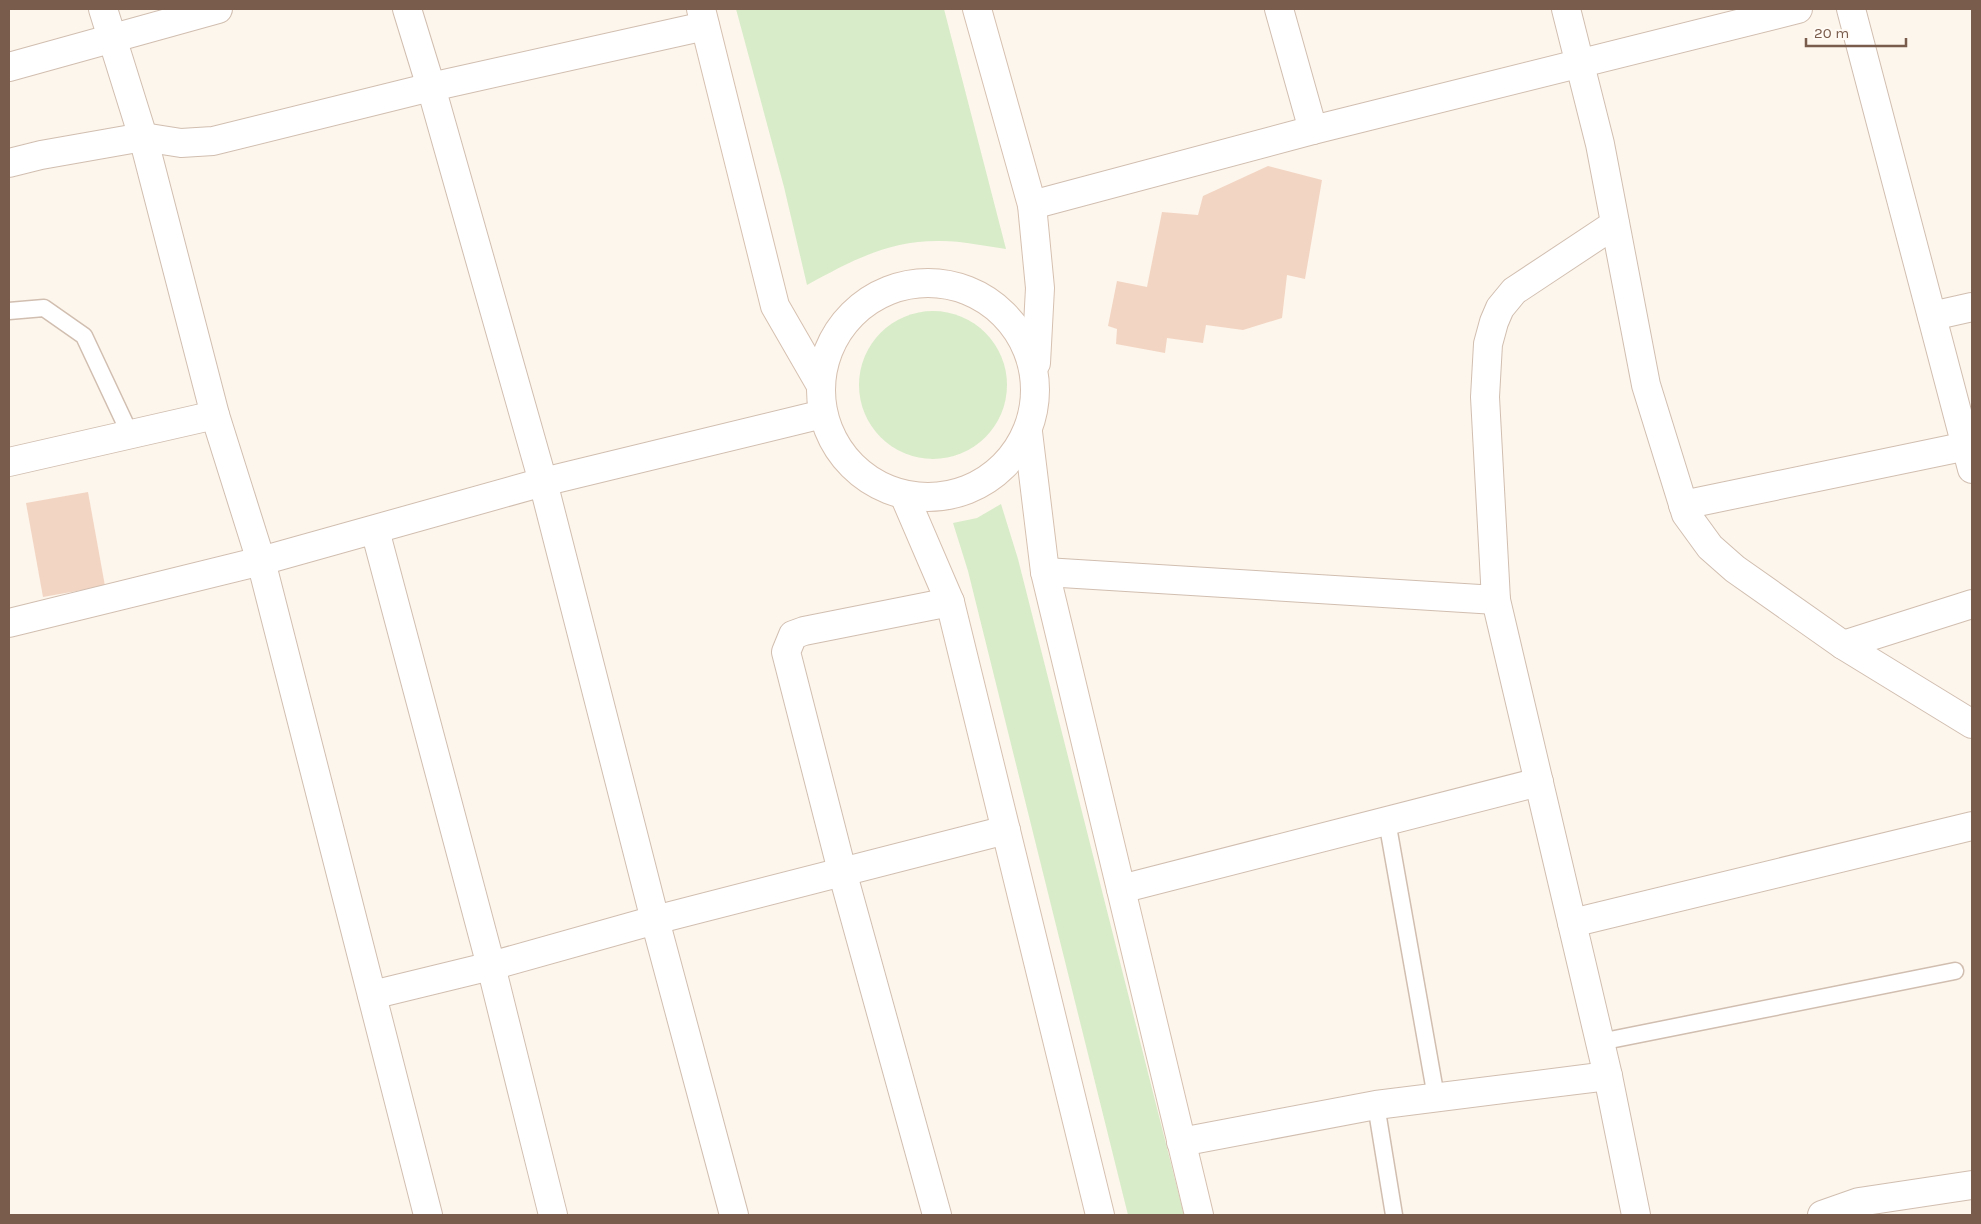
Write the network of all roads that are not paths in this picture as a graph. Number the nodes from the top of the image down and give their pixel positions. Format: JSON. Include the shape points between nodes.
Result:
{"nodes":[{"id":1,"x":103,"y":9,"type":"edge"},
{"id":2,"x":218,"y":9,"type":"edge"},
{"id":3,"x":407,"y":9,"type":"edge"},
{"id":4,"x":977,"y":9,"type":"edge"},
{"id":5,"x":1279,"y":9,"type":"edge"},
{"id":6,"x":1566,"y":9,"type":"edge"},
{"id":7,"x":1798,"y":9,"type":"edge"},
{"id":8,"x":1851,"y":9,"type":"edge"},
{"id":9,"x":703,"y":17,"type":"edge"},
{"id":10,"x":111,"y":38,"type":"junction"},
{"id":11,"x":1580,"y":63,"type":"junction"},
{"id":12,"x":9,"y":67,"type":"edge"},
{"id":13,"x":431,"y":87,"type":"junction"},
{"id":14,"x":1313,"y":130,"type":"junction"},
{"id":15,"x":143,"y":137,"type":"junction"},
{"id":16,"x":9,"y":163,"type":"edge"},
{"id":17,"x":1032,"y":205,"type":"junction"},
{"id":18,"x":1615,"y":224,"type":"junction"},
{"id":19,"x":1972,"y":307,"type":"edge"},
{"id":20,"x":9,"y":311,"type":"edge"},
{"id":21,"x":1932,"y":316,"type":"junction"},
{"id":22,"x":1036,"y":374,"type":"junction"},
{"id":23,"x":820,"y":384,"type":"junction"},
{"id":24,"x":823,"y":414,"type":"junction"},
{"id":25,"x":215,"y":415,"type":"junction"},
{"id":26,"x":1028,"y":432,"type":"junction"},
{"id":27,"x":130,"y":434,"type":"junction"},
{"id":28,"x":1970,"y":458,"type":"edge"},
{"id":29,"x":9,"y":462,"type":"edge"},
{"id":30,"x":543,"y":482,"type":"junction"},
{"id":31,"x":904,"y":495,"type":"junction"},
{"id":32,"x":1683,"y":505,"type":"junction"},
{"id":33,"x":376,"y":530,"type":"junction"},
{"id":34,"x":261,"y":561,"type":"junction"},
{"id":35,"x":1046,"y":572,"type":"junction"},
{"id":36,"x":1496,"y":600,"type":"junction"},
{"id":37,"x":950,"y":602,"type":"junction"},
{"id":38,"x":1972,"y":604,"type":"edge"},
{"id":39,"x":9,"y":623,"type":"edge"},
{"id":40,"x":1843,"y":645,"type":"junction"},
{"id":41,"x":1972,"y":724,"type":"edge"},
{"id":42,"x":1538,"y":782,"type":"junction"},
{"id":43,"x":1387,"y":820,"type":"junction"},
{"id":44,"x":1972,"y":826,"type":"edge"},
{"id":45,"x":1006,"y":830,"type":"junction"},
{"id":46,"x":842,"y":871,"type":"junction"},
{"id":47,"x":1121,"y":889,"type":"junction"},
{"id":48,"x":655,"y":920,"type":"junction"},
{"id":49,"x":1572,"y":923,"type":"junction"},
{"id":50,"x":491,"y":966,"type":"junction"},
{"id":51,"x":1955,"y":971,"type":"dead end"},
{"id":52,"x":372,"y":995,"type":"junction"},
{"id":53,"x":1600,"y":1042,"type":"junction"},
{"id":54,"x":1608,"y":1076,"type":"junction"},
{"id":55,"x":1436,"y":1097,"type":"junction"},
{"id":56,"x":1376,"y":1105,"type":"junction"},
{"id":57,"x":1181,"y":1142,"type":"junction"},
{"id":58,"x":1972,"y":1185,"type":"edge"},
{"id":59,"x":428,"y":1215,"type":"edge"},
{"id":60,"x":553,"y":1215,"type":"edge"},
{"id":61,"x":734,"y":1215,"type":"edge"},
{"id":62,"x":937,"y":1215,"type":"edge"},
{"id":63,"x":1100,"y":1215,"type":"edge"},
{"id":64,"x":1199,"y":1215,"type":"edge"},
{"id":65,"x":1394,"y":1215,"type":"edge"},
{"id":66,"x":1636,"y":1215,"type":"edge"},
{"id":67,"x":1822,"y":1215,"type":"edge"}],
"edges":[{"from":1,"to":10,"type":"street"},
{"from":2,"to":10,"type":"street"},
{"from":3,"to":13,"type":"street"},
{"from":4,"to":17,"type":"street"},
{"from":5,"to":14,"type":"street"},
{"from":6,"to":11,"type":"street"},
{"from":7,"to":11,"type":"street"},
{"from":8,"to":21,"type":"street"},
{"from":9,"to":13,"type":"street"},
{"from":9,"to":23,"type":"street","via":[[775,306]]},
{"from":10,"to":12,"type":"street"},
{"from":10,"to":15,"type":"street"},
{"from":11,"to":14,"type":"street"},
{"from":11,"to":18,"type":"street"},
{"from":13,"to":15,"type":"street","via":[[213,141],[181,143]]},
{"from":13,"to":30,"type":"street"},
{"from":14,"to":17,"type":"street"},
{"from":15,"to":16,"type":"street"},
{"from":15,"to":25,"type":"street"},
{"from":17,"to":22,"type":"street","via":[[1040,288]]},
{"from":18,"to":32,"type":"street","via":[[1646,385]]},
{"from":18,"to":36,"type":"street","via":[[1514,291],[1500,308],[1494,322],[1488,344],[1485,397]]},
{"from":19,"to":21,"type":"street"},
{"from":20,"to":27,"type":"lane","via":[[44,308],[84,336]]},
{"from":21,"to":28,"type":"street"},
{"from":22,"to":23,"type":"street","via":[[1025,340],[1004,313],[975,292],[941,282],[906,284],[873,297],[846,320],[828,350]]},
{"from":22,"to":26,"type":"street","via":[[1036,404]]},
{"from":23,"to":24,"type":"street"},
{"from":24,"to":30,"type":"street"},
{"from":24,"to":31,"type":"street","via":[[833,442],[852,466],[875,484]]},
{"from":25,"to":27,"type":"street"},
{"from":25,"to":34,"type":"street"},
{"from":26,"to":31,"type":"street","via":[[1013,458],[990,478],[964,492],[934,498]]},
{"from":26,"to":35,"type":"street"},
{"from":27,"to":29,"type":"street"},
{"from":28,"to":32,"type":"street"},
{"from":30,"to":33,"type":"street"},
{"from":30,"to":48,"type":"street"},
{"from":31,"to":37,"type":"street"},
{"from":32,"to":40,"type":"street","via":[[1710,547],[1735,569]]},
{"from":33,"to":34,"type":"street"},
{"from":33,"to":50,"type":"street"},
{"from":34,"to":39,"type":"street"},
{"from":34,"to":52,"type":"street"},
{"from":35,"to":36,"type":"street"},
{"from":35,"to":47,"type":"street"},
{"from":36,"to":42,"type":"street"},
{"from":37,"to":45,"type":"street"},
{"from":37,"to":46,"type":"street","via":[[804,631],[793,635],[788,643],[786,652]]},
{"from":38,"to":40,"type":"street"},
{"from":40,"to":41,"type":"street"},
{"from":42,"to":43,"type":"street"},
{"from":42,"to":49,"type":"street"},
{"from":43,"to":47,"type":"street"},
{"from":43,"to":55,"type":"lane"},
{"from":44,"to":49,"type":"street"},
{"from":45,"to":46,"type":"street"},
{"from":45,"to":63,"type":"street"},
{"from":46,"to":48,"type":"street"},
{"from":46,"to":62,"type":"street"},
{"from":47,"to":57,"type":"street"},
{"from":48,"to":50,"type":"street"},
{"from":48,"to":61,"type":"street"},
{"from":49,"to":53,"type":"street"},
{"from":50,"to":52,"type":"street"},
{"from":50,"to":60,"type":"street"},
{"from":51,"to":53,"type":"lane"},
{"from":52,"to":59,"type":"street"},
{"from":53,"to":54,"type":"street"},
{"from":54,"to":55,"type":"street"},
{"from":54,"to":66,"type":"street"},
{"from":55,"to":56,"type":"street"},
{"from":56,"to":57,"type":"street"},
{"from":56,"to":65,"type":"lane"},
{"from":57,"to":64,"type":"street"},
{"from":58,"to":67,"type":"street","via":[[1859,1202]]}]}
